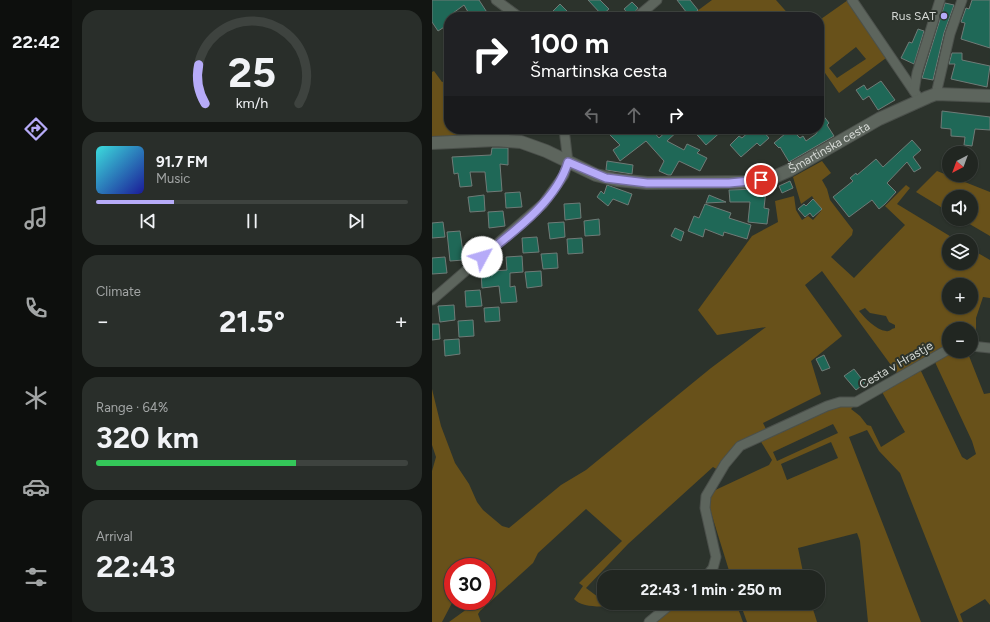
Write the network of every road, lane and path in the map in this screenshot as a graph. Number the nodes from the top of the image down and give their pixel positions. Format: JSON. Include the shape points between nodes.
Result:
{"nodes":[{"id":1,"x":496,"y":0,"type":"edge"},
{"id":2,"x":657,"y":0,"type":"edge"},
{"id":3,"x":852,"y":0,"type":"edge"},
{"id":4,"x":940,"y":0,"type":"edge"},
{"id":5,"x":962,"y":0,"type":"edge"},
{"id":6,"x":512,"y":12,"type":"edge"},
{"id":7,"x":643,"y":12,"type":"edge"},
{"id":8,"x":936,"y":94,"type":"junction"},
{"id":9,"x":917,"y":96,"type":"junction"},
{"id":10,"x":990,"y":96,"type":"edge"},
{"id":11,"x":493,"y":134,"type":"edge"},
{"id":12,"x":565,"y":134,"type":"edge"},
{"id":13,"x":432,"y":143,"type":"edge"},
{"id":14,"x":568,"y":162,"type":"junction"},
{"id":15,"x":433,"y":299,"type":"edge"},
{"id":16,"x":978,"y":347,"type":"edge"},
{"id":17,"x":990,"y":348,"type":"edge"},
{"id":18,"x":942,"y":353,"type":"edge"},
{"id":19,"x":712,"y":570,"type":"edge"},
{"id":20,"x":664,"y":610,"type":"edge"},
{"id":21,"x":649,"y":622,"type":"edge"}],
"edges":[{"from":1,"to":6,"type":"street"},
{"from":2,"to":7,"type":"street"},
{"from":3,"to":9,"type":"street"},
{"from":4,"to":9,"type":"street","via":[[917,73]]},
{"from":5,"to":8,"type":"street","via":[[950,34]]},
{"from":8,"to":9,"type":"main road","name":"Šmartinska cesta"},
{"from":8,"to":10,"type":"main road","name":"Šmartinska cesta"},
{"from":9,"to":14,"type":"main road","name":"Šmartinska cesta","via":[[790,170],[772,178],[751,182],[647,183],[617,180],[596,175]]},
{"from":11,"to":13,"type":"main road","name":"Šmartinska cesta"},
{"from":11,"to":14,"type":"main road","name":"Šmartinska cesta","via":[[505,140],[533,146]]},
{"from":12,"to":14,"type":"street"},
{"from":14,"to":15,"type":"street","via":[[564,175],[544,204]]},
{"from":16,"to":17,"type":"street"},
{"from":18,"to":19,"type":"street","name":"Cesta v Hrastje","via":[[856,402],[840,402],[827,406],[740,446],[732,454],[706,496],[704,508],[716,557]]},
{"from":20,"to":21,"type":"street"}]}
